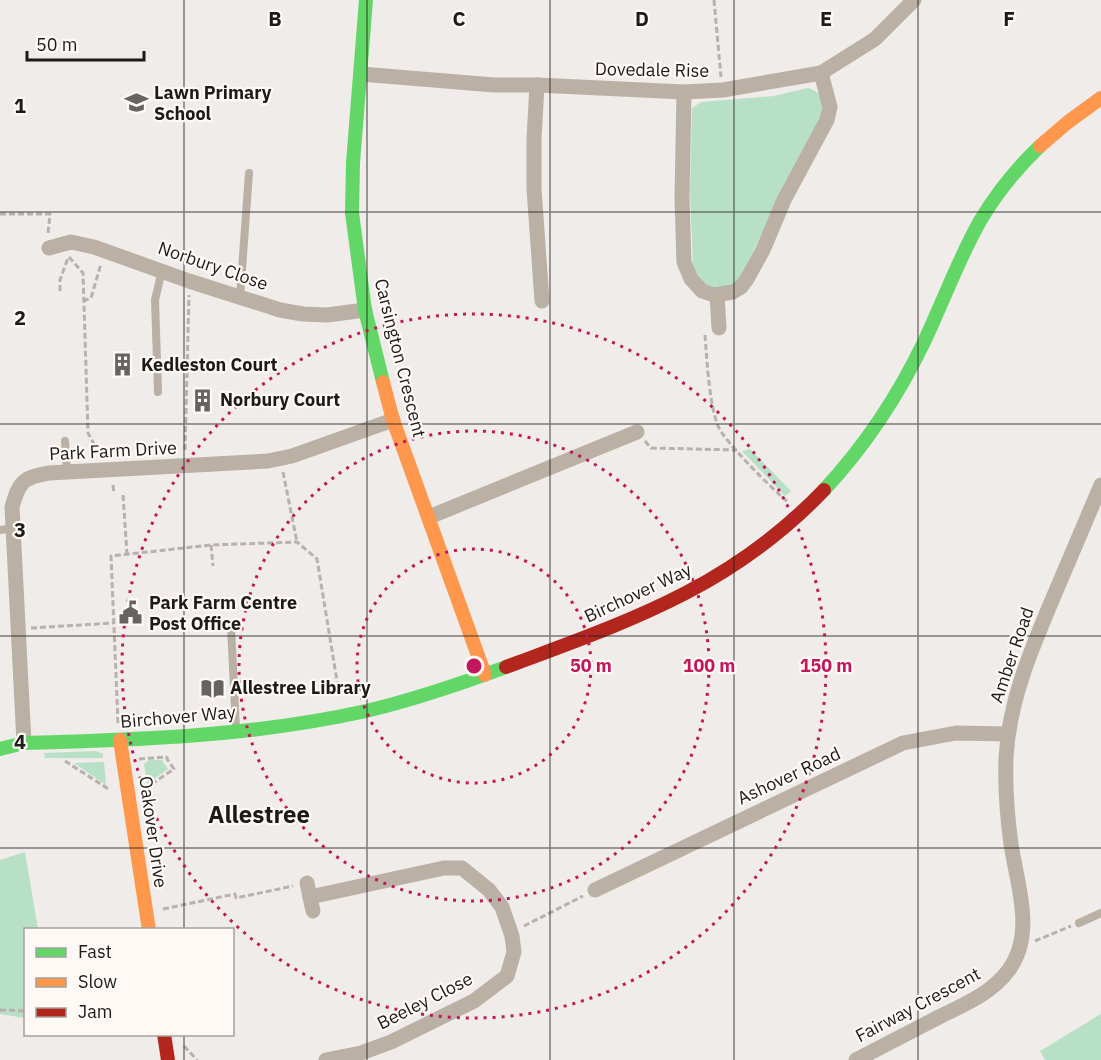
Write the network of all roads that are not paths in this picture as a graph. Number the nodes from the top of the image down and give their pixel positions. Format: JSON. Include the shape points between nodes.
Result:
{"nodes":[{"id":1,"x":366,"y":0,"type":"edge"},
{"id":2,"x":914,"y":0,"type":"edge"},
{"id":3,"x":821,"y":73,"type":"junction"},
{"id":4,"x":361,"y":74,"type":"junction"},
{"id":5,"x":537,"y":85,"type":"junction"},
{"id":6,"x":684,"y":92,"type":"junction"},
{"id":7,"x":1101,"y":98,"type":"edge"},
{"id":8,"x":249,"y":173,"type":"dead end"},
{"id":9,"x":60,"y":250,"type":"road end"},
{"id":10,"x":162,"y":270,"type":"junction"},
{"id":11,"x":717,"y":295,"type":"junction"},
{"id":12,"x":240,"y":297,"type":"junction"},
{"id":13,"x":542,"y":301,"type":"dead end"},
{"id":14,"x":365,"y":310,"type":"junction"},
{"id":15,"x":712,"y":330,"type":"road end"},
{"id":16,"x":158,"y":392,"type":"dead end"},
{"id":17,"x":393,"y":420,"type":"junction"},
{"id":18,"x":637,"y":432,"type":"road end"},
{"id":19,"x":65,"y":441,"type":"dead end"},
{"id":20,"x":67,"y":472,"type":"junction"},
{"id":21,"x":1101,"y":485,"type":"edge"},
{"id":22,"x":429,"y":517,"type":"junction"},
{"id":23,"x":6,"y":529,"type":"edge"},
{"id":24,"x":231,"y":627,"type":"dead end"},
{"id":25,"x":485,"y":675,"type":"junction"},
{"id":26,"x":236,"y":731,"type":"junction"},
{"id":27,"x":1008,"y":734,"type":"junction"},
{"id":28,"x":123,"y":740,"type":"junction"},
{"id":29,"x":24,"y":743,"type":"junction"},
{"id":30,"x":0,"y":749,"type":"edge"},
{"id":31,"x":1012,"y":847,"type":"joint"},
{"id":32,"x":595,"y":890,"type":"road end"},
{"id":33,"x":310,"y":897,"type":"road end"},
{"id":34,"x":1101,"y":913,"type":"edge"},
{"id":35,"x":1079,"y":923,"type":"road end"},
{"id":36,"x":148,"y":928,"type":"edge"},
{"id":37,"x":164,"y":1036,"type":"edge"},
{"id":38,"x":168,"y":1060,"type":"edge"},
{"id":39,"x":326,"y":1060,"type":"edge"},
{"id":40,"x":856,"y":1060,"type":"edge"}],
"edges":[{"from":1,"to":4,"type":"street","name":"Carsington Crescent"},
{"from":2,"to":3,"type":"street","name":"Dovedale Rise","via":[[875,39]]},
{"from":3,"to":6,"type":"street","name":"Dovedale Rise","via":[[723,90]]},
{"from":3,"to":11,"type":"street","via":[[830,107],[827,120],[747,279],[733,292]]},
{"from":4,"to":5,"type":"street","name":"Dovedale Rise"},
{"from":4,"to":14,"type":"street","name":"Carsington Crescent","via":[[352,213]]},
{"from":5,"to":6,"type":"street","name":"Dovedale Rise"},
{"from":5,"to":13,"type":"street","via":[[534,189]]},
{"from":6,"to":11,"type":"street","via":[[684,262],[691,279],[702,291]]},
{"from":7,"to":25,"type":"street","name":"Birchover Way","via":[[1041,145],[986,212],[891,402],[842,469],[801,513],[759,549],[670,602]]},
{"from":8,"to":12,"type":"lane"},
{"from":9,"to":10,"type":"street","name":"Norbury Close","via":[[71,242]]},
{"from":10,"to":12,"type":"street","name":"Norbury Close"},
{"from":10,"to":16,"type":"lane","via":[[154,300]]},
{"from":11,"to":15,"type":"street"},
{"from":12,"to":14,"type":"street","name":"Norbury Close","via":[[303,314]]},
{"from":14,"to":17,"type":"street","name":"Carsington Crescent"},
{"from":17,"to":20,"type":"street","name":"Park Farm Drive","via":[[280,459]]},
{"from":17,"to":22,"type":"street","name":"Carsington Crescent"},
{"from":18,"to":22,"type":"street"},
{"from":19,"to":20,"type":"lane"},
{"from":20,"to":23,"type":"street","name":"Park Farm Drive","via":[[32,475],[24,480],[17,490]]},
{"from":21,"to":27,"type":"street","name":"Amber Road","via":[[1032,646]]},
{"from":22,"to":25,"type":"street","name":"Carsington Crescent"},
{"from":23,"to":29,"type":"street","name":"Park Farm Drive"},
{"from":24,"to":26,"type":"lane"},
{"from":25,"to":26,"type":"street","name":"Birchover Way","via":[[342,716]]},
{"from":26,"to":28,"type":"street","name":"Birchover Way"},
{"from":27,"to":31,"type":"street","name":"Amber Road","via":[[1006,784]]},
{"from":27,"to":32,"type":"street","name":"Ashover Road","via":[[956,733],[903,743]]},
{"from":28,"to":29,"type":"street","name":"Birchover Way"},
{"from":28,"to":36,"type":"street","name":"Oakover Drive"},
{"from":29,"to":30,"type":"street","name":"Birchover Way"},
{"from":31,"to":40,"type":"street","name":"Fairway Crescent","via":[[1023,928],[1020,947],[1008,971],[995,986],[975,999]]},
{"from":33,"to":39,"type":"street","name":"Beeley Close","via":[[379,880],[462,868],[489,890],[501,907],[514,952],[507,976],[474,1000],[391,1042]]},
{"from":34,"to":35,"type":"lane"},
{"from":37,"to":38,"type":"street"}]}
